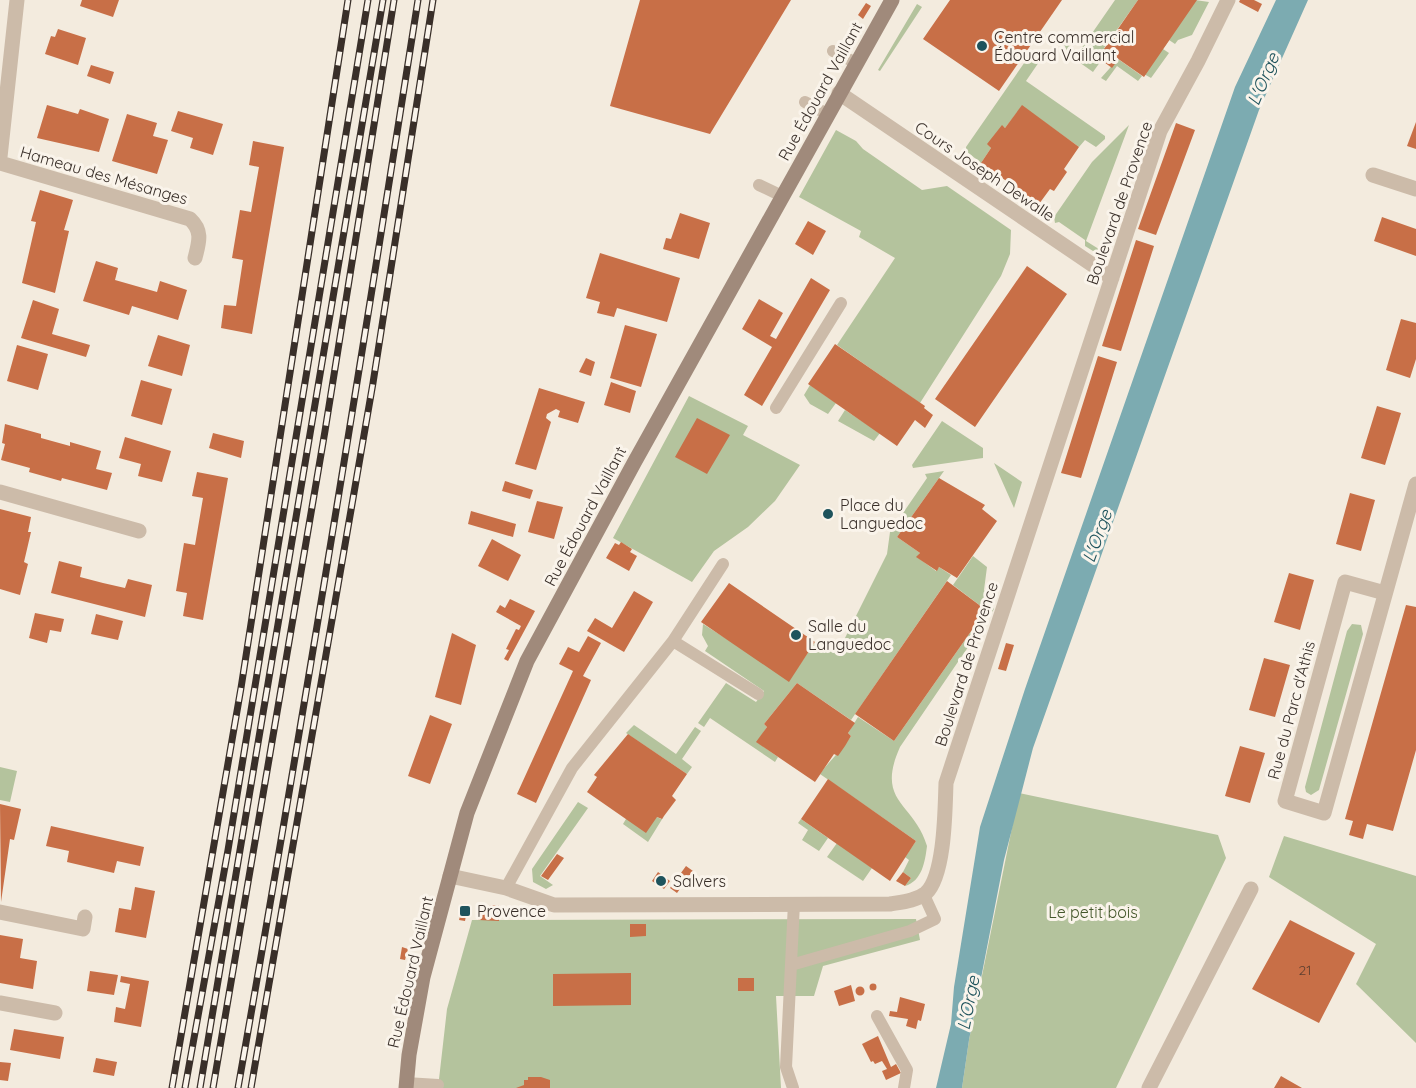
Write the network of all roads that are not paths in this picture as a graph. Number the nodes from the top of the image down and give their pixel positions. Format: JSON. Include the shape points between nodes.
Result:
{"nodes":[{"id":1,"x":17,"y":0,"type":"edge"},
{"id":2,"x":892,"y":0,"type":"edge"},
{"id":3,"x":1227,"y":0,"type":"edge"},
{"id":4,"x":833,"y":51,"type":"dead end"},
{"id":5,"x":856,"y":63,"type":"junction"},
{"id":6,"x":839,"y":93,"type":"junction"},
{"id":7,"x":805,"y":102,"type":"dead end"},
{"id":8,"x":827,"y":114,"type":"junction"},
{"id":9,"x":0,"y":157,"type":"edge"},
{"id":10,"x":0,"y":163,"type":"edge"},
{"id":11,"x":1373,"y":175,"type":"dead end"},
{"id":12,"x":759,"y":185,"type":"dead end"},
{"id":13,"x":1416,"y":189,"type":"edge"},
{"id":14,"x":782,"y":196,"type":"junction"},
{"id":15,"x":195,"y":258,"type":"dead end"},
{"id":16,"x":1112,"y":278,"type":"junction"},
{"id":17,"x":842,"y":303,"type":"dead end"},
{"id":18,"x":777,"y":408,"type":"dead end"},
{"id":19,"x":1416,"y":484,"type":"edge"},
{"id":20,"x":0,"y":492,"type":"edge"},
{"id":21,"x":1416,"y":524,"type":"edge"},
{"id":22,"x":139,"y":531,"type":"dead end"},
{"id":23,"x":1401,"y":533,"type":"junction"},
{"id":24,"x":723,"y":564,"type":"dead end"},
{"id":25,"x":1385,"y":593,"type":"junction"},
{"id":26,"x":673,"y":641,"type":"junction"},
{"id":27,"x":758,"y":694,"type":"dead end"},
{"id":28,"x":450,"y":876,"type":"junction"},
{"id":29,"x":506,"y":888,"type":"junction"},
{"id":30,"x":1251,"y":889,"type":"dead end"},
{"id":31,"x":924,"y":895,"type":"junction"},
{"id":32,"x":794,"y":903,"type":"junction"},
{"id":33,"x":0,"y":912,"type":"edge"},
{"id":34,"x":86,"y":917,"type":"dead end"},
{"id":35,"x":791,"y":965,"type":"junction"},
{"id":36,"x":0,"y":1003,"type":"edge"},
{"id":37,"x":56,"y":1013,"type":"dead end"},
{"id":38,"x":877,"y":1016,"type":"dead end"},
{"id":39,"x":438,"y":1085,"type":"dead end"},
{"id":40,"x":406,"y":1086,"type":"edge"},
{"id":41,"x":792,"y":1088,"type":"edge"},
{"id":42,"x":904,"y":1088,"type":"edge"},
{"id":43,"x":1149,"y":1088,"type":"edge"}],
"edges":[{"from":1,"to":9,"type":"street"},
{"from":2,"to":5,"type":"street","name":"Rue Édouard Vaillant"},
{"from":3,"to":16,"type":"street","name":"Boulevard de Provence","via":[[1160,130]]},
{"from":4,"to":5,"type":"lane"},
{"from":5,"to":6,"type":"street","name":"Rue Édouard Vaillant"},
{"from":6,"to":8,"type":"street","name":"Rue Édouard Vaillant"},
{"from":6,"to":16,"type":"street","name":"Cours Joseph Dewalle"},
{"from":7,"to":8,"type":"lane"},
{"from":8,"to":14,"type":"street","name":"Rue Édouard Vaillant"},
{"from":10,"to":15,"type":"street","name":"Hameau des Mésanges","via":[[190,219],[201,235]]},
{"from":11,"to":13,"type":"street"},
{"from":12,"to":14,"type":"lane"},
{"from":14,"to":28,"type":"street","name":"Rue Édouard Vaillant","via":[[527,661],[467,813]]},
{"from":16,"to":31,"type":"street","name":"Boulevard de Provence","via":[[946,783],[945,828],[935,880]]},
{"from":17,"to":18,"type":"lane"},
{"from":19,"to":23,"type":"street","name":"Rue du Parc d'Athis"},
{"from":20,"to":22,"type":"street"},
{"from":21,"to":23,"type":"street"},
{"from":23,"to":25,"type":"street","name":"Rue du Parc d'Athis"},
{"from":24,"to":26,"type":"lane"},
{"from":25,"to":25,"type":"street","name":"Rue du Parc d'Athis","via":[[1345,582],[1285,801],[1324,813]]},
{"from":26,"to":27,"type":"lane"},
{"from":26,"to":29,"type":"lane","via":[[572,768]]},
{"from":28,"to":29,"type":"street"},
{"from":28,"to":40,"type":"street","name":"Rue Édouard Vaillant","via":[[418,1000]]},
{"from":29,"to":32,"type":"street","via":[[554,905]]},
{"from":30,"to":43,"type":"street"},
{"from":31,"to":32,"type":"street","via":[[890,904]]},
{"from":31,"to":35,"type":"lane","via":[[935,919],[910,931]]},
{"from":32,"to":35,"type":"lane"},
{"from":33,"to":34,"type":"street","via":[[83,929]]},
{"from":35,"to":41,"type":"lane","via":[[786,1067]]},
{"from":36,"to":37,"type":"street"},
{"from":38,"to":42,"type":"lane","via":[[907,1070]]},
{"from":39,"to":40,"type":"lane"}]}
